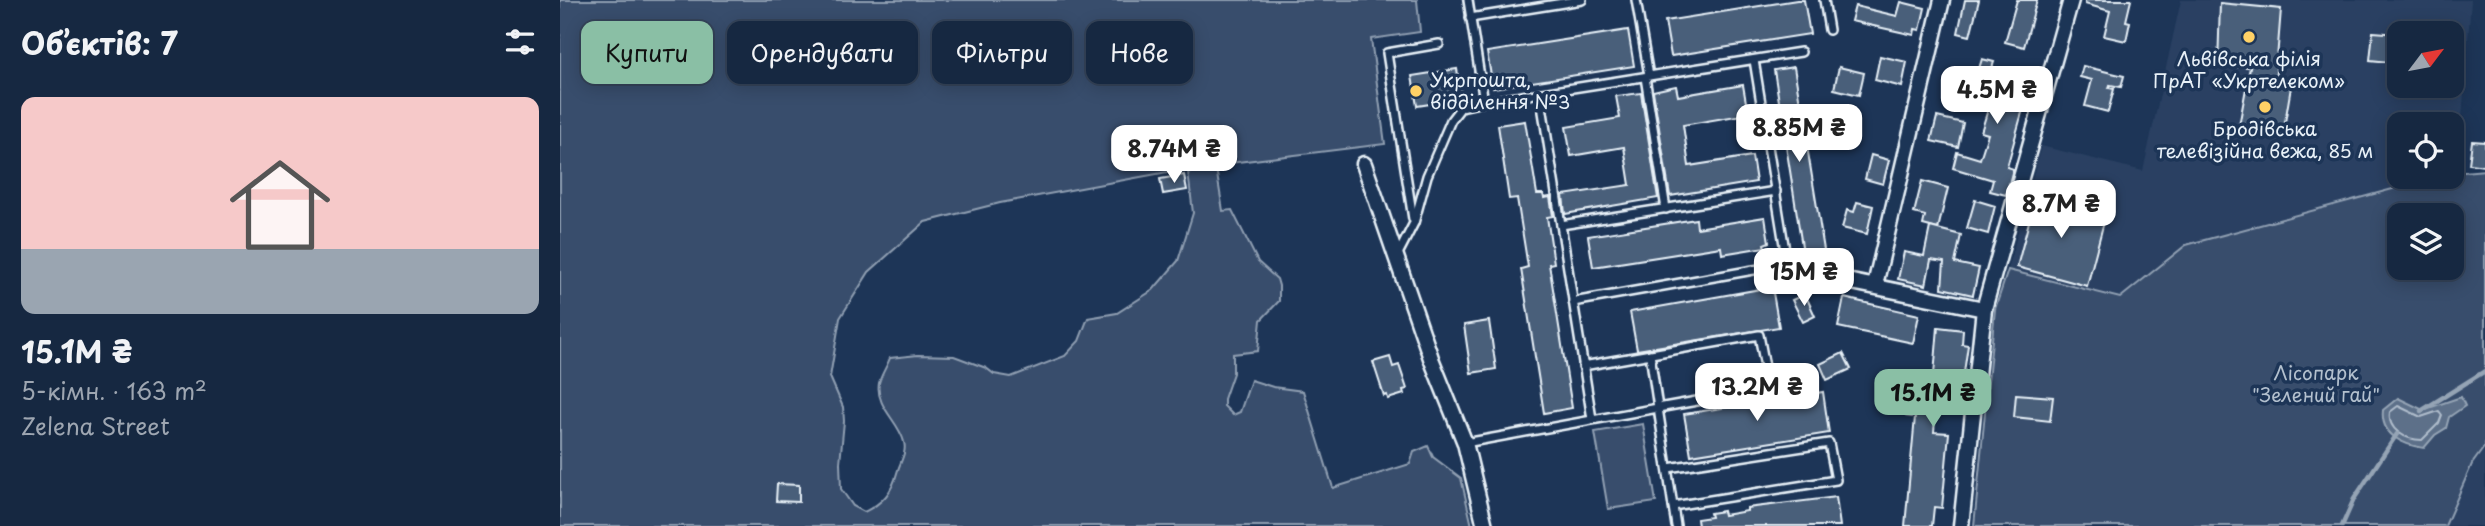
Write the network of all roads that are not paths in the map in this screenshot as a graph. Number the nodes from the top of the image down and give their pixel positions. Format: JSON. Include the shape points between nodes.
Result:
{"nodes":[{"id":1,"x":1468,"y":0,"type":"edge"},
{"id":2,"x":1582,"y":0,"type":"edge"},
{"id":3,"x":1636,"y":0,"type":"edge"},
{"id":4,"x":1824,"y":0,"type":"edge"},
{"id":5,"x":1942,"y":0,"type":"edge"},
{"id":6,"x":2071,"y":0,"type":"edge"},
{"id":7,"x":1471,"y":18,"type":"junction"},
{"id":8,"x":1829,"y":30,"type":"dead end"},
{"id":9,"x":1439,"y":44,"type":"dead end"},
{"id":10,"x":1801,"y":52,"type":"dead end"},
{"id":11,"x":1755,"y":60,"type":"junction"},
{"id":12,"x":1646,"y":76,"type":"junction"},
{"id":13,"x":1540,"y":93,"type":"junction"},
{"id":14,"x":1485,"y":102,"type":"junction"},
{"id":15,"x":1364,"y":164,"type":"dead end"},
{"id":16,"x":1776,"y":191,"type":"junction"},
{"id":17,"x":1665,"y":209,"type":"junction"},
{"id":18,"x":1414,"y":223,"type":"junction"},
{"id":19,"x":1561,"y":225,"type":"junction"},
{"id":20,"x":1397,"y":256,"type":"junction"},
{"id":21,"x":1788,"y":269,"type":"junction"},
{"id":22,"x":1875,"y":285,"type":"junction"},
{"id":23,"x":1573,"y":302,"type":"junction"},
{"id":24,"x":1984,"y":309,"type":"junction"},
{"id":25,"x":1650,"y":354,"type":"junction"},
{"id":26,"x":1583,"y":366,"type":"junction"},
{"id":27,"x":1658,"y":408,"type":"junction"},
{"id":28,"x":1592,"y":419,"type":"junction"},
{"id":29,"x":1465,"y":443,"type":"junction"},
{"id":30,"x":1668,"y":468,"type":"junction"},
{"id":31,"x":1673,"y":506,"type":"junction"},
{"id":32,"x":1485,"y":526,"type":"edge"},
{"id":33,"x":1676,"y":526,"type":"edge"},
{"id":34,"x":1961,"y":526,"type":"edge"}],
"edges":[{"from":1,"to":7,"type":"lane"},
{"from":2,"to":7,"type":"lane"},
{"from":3,"to":12,"type":"lane"},
{"from":4,"to":8,"type":"lane"},
{"from":5,"to":22,"type":"street"},
{"from":6,"to":24,"type":"street"},
{"from":7,"to":14,"type":"lane"},
{"from":9,"to":18,"type":"lane","via":[[1387,53]]},
{"from":10,"to":11,"type":"lane"},
{"from":11,"to":12,"type":"lane"},
{"from":11,"to":16,"type":"lane"},
{"from":12,"to":13,"type":"lane"},
{"from":12,"to":17,"type":"lane"},
{"from":13,"to":14,"type":"lane"},
{"from":13,"to":19,"type":"lane"},
{"from":14,"to":18,"type":"lane","via":[[1461,107],[1451,120],[1427,176]]},
{"from":15,"to":20,"type":"street"},
{"from":16,"to":17,"type":"lane"},
{"from":16,"to":21,"type":"lane"},
{"from":17,"to":19,"type":"lane"},
{"from":18,"to":20,"type":"lane"},
{"from":19,"to":23,"type":"lane"},
{"from":20,"to":29,"type":"street"},
{"from":21,"to":22,"type":"street"},
{"from":21,"to":23,"type":"lane","via":[[1765,268]]},
{"from":22,"to":24,"type":"street"},
{"from":23,"to":26,"type":"lane"},
{"from":24,"to":34,"type":"street"},
{"from":25,"to":26,"type":"lane"},
{"from":25,"to":27,"type":"lane"},
{"from":25,"to":27,"type":"lane","via":[[1759,335],[1769,388]]},
{"from":26,"to":28,"type":"lane"},
{"from":27,"to":28,"type":"lane"},
{"from":27,"to":30,"type":"lane"},
{"from":28,"to":29,"type":"lane"},
{"from":29,"to":32,"type":"street"},
{"from":30,"to":31,"type":"lane"},
{"from":30,"to":31,"type":"lane","via":[[1829,443],[1836,480]]},
{"from":31,"to":33,"type":"lane"}]}
